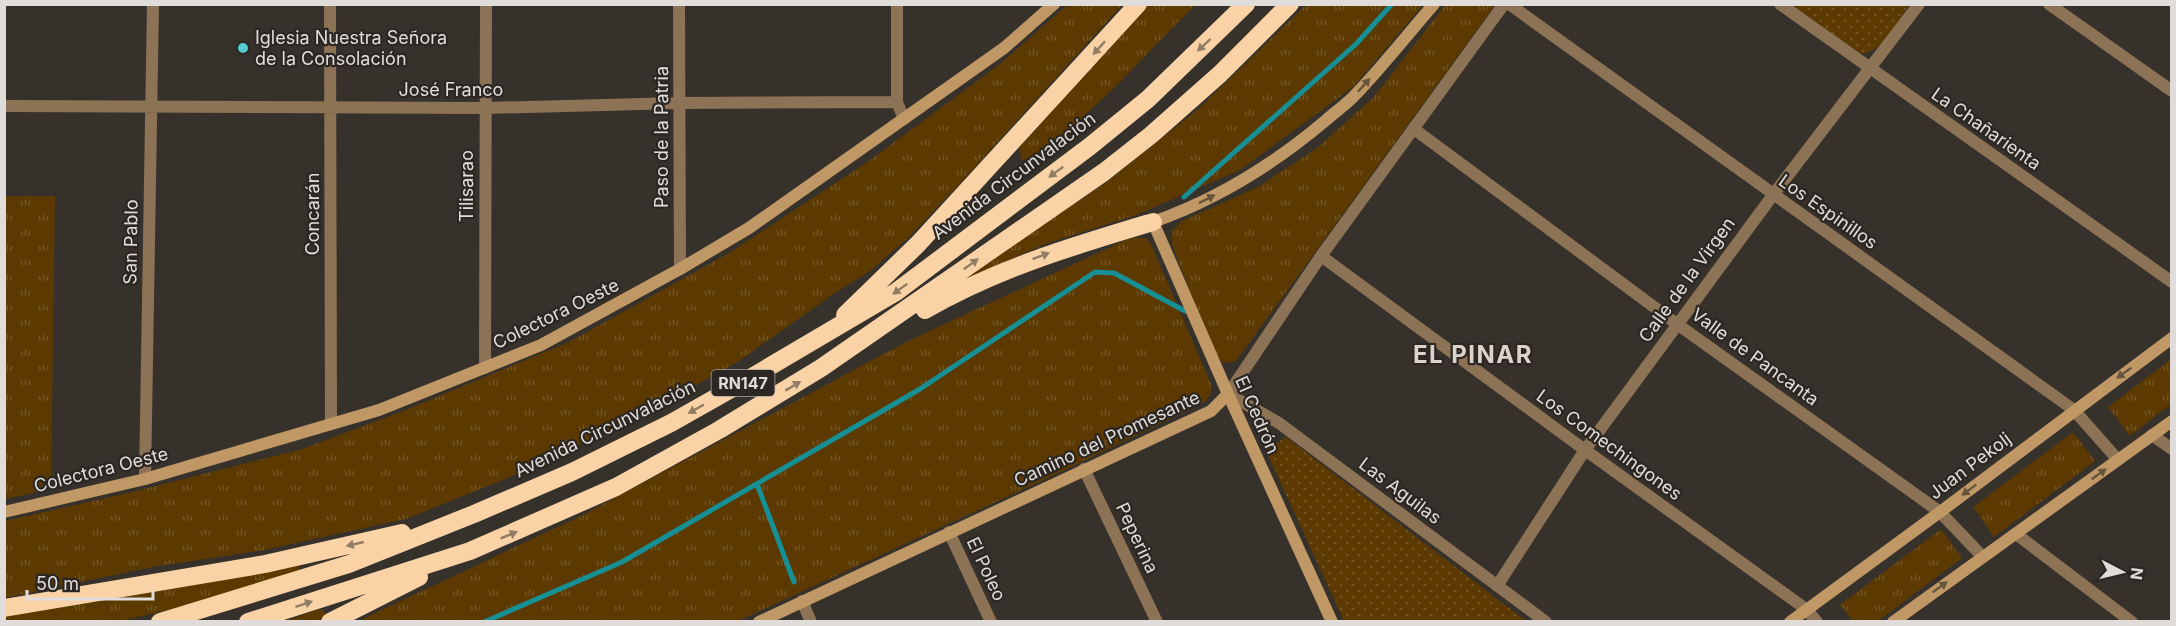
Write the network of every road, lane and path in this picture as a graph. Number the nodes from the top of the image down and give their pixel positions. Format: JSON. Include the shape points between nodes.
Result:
{"nodes":[{"id":1,"x":153,"y":4,"type":"edge"},
{"id":2,"x":330,"y":4,"type":"edge"},
{"id":3,"x":486,"y":4,"type":"edge"},
{"id":4,"x":679,"y":4,"type":"edge"},
{"id":5,"x":897,"y":4,"type":"edge"},
{"id":6,"x":1054,"y":4,"type":"edge"},
{"id":7,"x":1138,"y":4,"type":"edge"},
{"id":8,"x":1246,"y":4,"type":"edge"},
{"id":9,"x":1290,"y":4,"type":"edge"},
{"id":10,"x":1434,"y":4,"type":"edge"},
{"id":11,"x":1506,"y":4,"type":"edge"},
{"id":12,"x":1780,"y":4,"type":"edge"},
{"id":13,"x":1919,"y":4,"type":"edge"},
{"id":14,"x":2049,"y":4,"type":"edge"},
{"id":15,"x":1870,"y":68,"type":"junction"},
{"id":16,"x":2172,"y":91,"type":"edge"},
{"id":17,"x":897,"y":102,"type":"junction"},
{"id":18,"x":680,"y":103,"type":"junction"},
{"id":19,"x":4,"y":106,"type":"edge"},
{"id":20,"x":151,"y":107,"type":"junction"},
{"id":21,"x":330,"y":108,"type":"junction"},
{"id":22,"x":485,"y":108,"type":"junction"},
{"id":23,"x":904,"y":119,"type":"junction"},
{"id":24,"x":1414,"y":129,"type":"junction"},
{"id":25,"x":1773,"y":195,"type":"junction"},
{"id":26,"x":1153,"y":222,"type":"junction"},
{"id":27,"x":1322,"y":256,"type":"junction"},
{"id":28,"x":680,"y":269,"type":"junction"},
{"id":29,"x":2172,"y":282,"type":"edge"},
{"id":30,"x":1677,"y":324,"type":"junction"},
{"id":31,"x":819,"y":338,"type":"junction"},
{"id":32,"x":2172,"y":338,"type":"edge"},
{"id":33,"x":485,"y":368,"type":"junction"},
{"id":34,"x":821,"y":368,"type":"junction"},
{"id":35,"x":1228,"y":394,"type":"junction"},
{"id":36,"x":2074,"y":410,"type":"junction"},
{"id":37,"x":2172,"y":421,"type":"edge"},
{"id":38,"x":331,"y":424,"type":"junction"},
{"id":39,"x":2152,"y":435,"type":"junction"},
{"id":40,"x":2172,"y":449,"type":"edge"},
{"id":41,"x":1585,"y":450,"type":"junction"},
{"id":42,"x":2118,"y":460,"type":"junction"},
{"id":43,"x":1084,"y":469,"type":"junction"},
{"id":44,"x":146,"y":479,"type":"junction"},
{"id":45,"x":4,"y":512,"type":"edge"},
{"id":46,"x":1940,"y":512,"type":"junction"},
{"id":47,"x":453,"y":522,"type":"junction"},
{"id":48,"x":949,"y":532,"type":"junction"},
{"id":49,"x":2016,"y":534,"type":"junction"},
{"id":50,"x":470,"y":551,"type":"junction"},
{"id":51,"x":1982,"y":556,"type":"junction"},
{"id":52,"x":1497,"y":586,"type":"junction"},
{"id":53,"x":801,"y":601,"type":"junction"},
{"id":54,"x":4,"y":608,"type":"edge"},
{"id":55,"x":1806,"y":609,"type":"junction"},
{"id":56,"x":160,"y":621,"type":"edge"},
{"id":57,"x":248,"y":621,"type":"edge"},
{"id":58,"x":330,"y":621,"type":"edge"},
{"id":59,"x":759,"y":621,"type":"edge"},
{"id":60,"x":811,"y":621,"type":"edge"},
{"id":61,"x":991,"y":621,"type":"edge"},
{"id":62,"x":1157,"y":621,"type":"edge"},
{"id":63,"x":1332,"y":621,"type":"edge"},
{"id":64,"x":1546,"y":621,"type":"edge"},
{"id":65,"x":1790,"y":621,"type":"edge"},
{"id":66,"x":1817,"y":621,"type":"edge"},
{"id":67,"x":1893,"y":621,"type":"edge"},
{"id":68,"x":2132,"y":621,"type":"edge"}],
"edges":[{"from":1,"to":20,"type":"street","name":"San Pablo"},
{"from":2,"to":21,"type":"street","name":"Concarán"},
{"from":3,"to":22,"type":"street","name":"Tilisarao"},
{"from":4,"to":18,"type":"street","name":"Paso de la Patria"},
{"from":5,"to":17,"type":"street"},
{"from":6,"to":23,"type":"street","name":"Colectora Oeste","via":[[1004,48]]},
{"from":7,"to":31,"type":"highway","one_way":true,"via":[[918,244]]},
{"from":8,"to":31,"type":"highway","name":"Avenida Circunvalación","number":"RN147","one_way":true,"via":[[1148,99],[1089,147],[896,292]]},
{"from":34,"to":9,"type":"highway","number":"RN147","one_way":true,"via":[[1104,172],[1220,74]]},
{"from":26,"to":10,"type":"street","one_way":true,"via":[[1221,191],[1304,139],[1355,96]]},
{"from":11,"to":24,"type":"street","name":"Camino del Promesante"},
{"from":11,"to":25,"type":"street","name":"Los Espinillos"},
{"from":12,"to":15,"type":"street","name":"La Chañarienta"},
{"from":13,"to":15,"type":"street","name":"Calle de la Virgen"},
{"from":14,"to":16,"type":"street"},
{"from":15,"to":25,"type":"street","name":"Calle de la Virgen"},
{"from":15,"to":29,"type":"street","name":"La Chañarienta"},
{"from":17,"to":18,"type":"street","name":"José Franco"},
{"from":17,"to":23,"type":"street"},
{"from":18,"to":22,"type":"street","name":"José Franco"},
{"from":18,"to":28,"type":"street","name":"Paso de la Patria"},
{"from":19,"to":20,"type":"street","name":"José Franco"},
{"from":20,"to":21,"type":"street","name":"José Franco"},
{"from":20,"to":44,"type":"street","name":"San Pablo"},
{"from":21,"to":22,"type":"street","name":"José Franco"},
{"from":21,"to":38,"type":"street","name":"Concarán"},
{"from":22,"to":33,"type":"street","name":"Tilisarao"},
{"from":23,"to":28,"type":"street","name":"Colectora Oeste","via":[[749,228]]},
{"from":24,"to":27,"type":"street","name":"Camino del Promesante"},
{"from":24,"to":30,"type":"street","name":"Valle de Pancanta"},
{"from":25,"to":30,"type":"street","name":"Calle de la Virgen"},
{"from":25,"to":36,"type":"street","name":"Los Espinillos"},
{"from":34,"to":26,"type":"highway","one_way":true,"via":[[994,275],[1052,252]]},
{"from":26,"to":35,"type":"street","name":"El Cedrón"},
{"from":27,"to":35,"type":"street","name":"Camino del Promesante"},
{"from":27,"to":41,"type":"street","name":"Los Comechingones"},
{"from":28,"to":33,"type":"street","name":"Colectora Oeste","via":[[541,345]]},
{"from":30,"to":41,"type":"street","name":"Calle de la Virgen"},
{"from":30,"to":46,"type":"street","name":"Valle de Pancanta"},
{"from":31,"to":47,"type":"highway","name":"Avenida Circunvalación","number":"RN147","one_way":true,"via":[[671,423],[572,472]]},
{"from":32,"to":36,"type":"street","name":"Juan Pekolj","one_way":true},
{"from":33,"to":38,"type":"street","name":"Colectora Oeste","via":[[379,410]]},
{"from":50,"to":34,"type":"highway","number":"RN147","one_way":true,"via":[[616,487]]},
{"from":35,"to":43,"type":"street","name":"Camino del Promesante","via":[[1211,411]]},
{"from":35,"to":52,"type":"street","name":"Las Aguilas","via":[[1279,423]]},
{"from":35,"to":63,"type":"street","name":"El Cedrón"},
{"from":36,"to":42,"type":"street","name":"Los Espinillos"},
{"from":36,"to":46,"type":"street","name":"Juan Pekolj","one_way":true},
{"from":37,"to":39,"type":"street"},
{"from":38,"to":44,"type":"street","name":"Colectora Oeste"},
{"from":39,"to":40,"type":"street"},
{"from":39,"to":42,"type":"street"},
{"from":41,"to":52,"type":"street","name":"Calle de la Virgen"},
{"from":41,"to":55,"type":"street","name":"Los Comechingones"},
{"from":49,"to":42,"type":"street","one_way":true},
{"from":43,"to":48,"type":"street","name":"Camino del Promesante"},
{"from":43,"to":62,"type":"street","name":"Peperina"},
{"from":44,"to":45,"type":"street","name":"Colectora Oeste"},
{"from":46,"to":51,"type":"street","name":"Valle de Pancanta"},
{"from":46,"to":55,"type":"street","name":"Juan Pekolj"},
{"from":47,"to":54,"type":"highway","one_way":true,"via":[[265,564]]},
{"from":47,"to":56,"type":"highway","name":"Avenida Circunvalación","number":"RN147","via":[[349,564]]},
{"from":48,"to":53,"type":"street","name":"Camino del Promesante"},
{"from":48,"to":61,"type":"street","name":"El Poleo"},
{"from":49,"to":51,"type":"street"},
{"from":49,"to":68,"type":"street"},
{"from":57,"to":50,"type":"highway","number":"RN147","one_way":true},
{"from":50,"to":58,"type":"highway"},
{"from":67,"to":51,"type":"street","one_way":true},
{"from":52,"to":64,"type":"street","name":"Las Aguilas"},
{"from":53,"to":59,"type":"street","name":"Camino del Promesante"},
{"from":53,"to":60,"type":"street"},
{"from":55,"to":65,"type":"street","name":"Juan Pekolj"},
{"from":55,"to":66,"type":"street","name":"Los Comechingones"}]}
